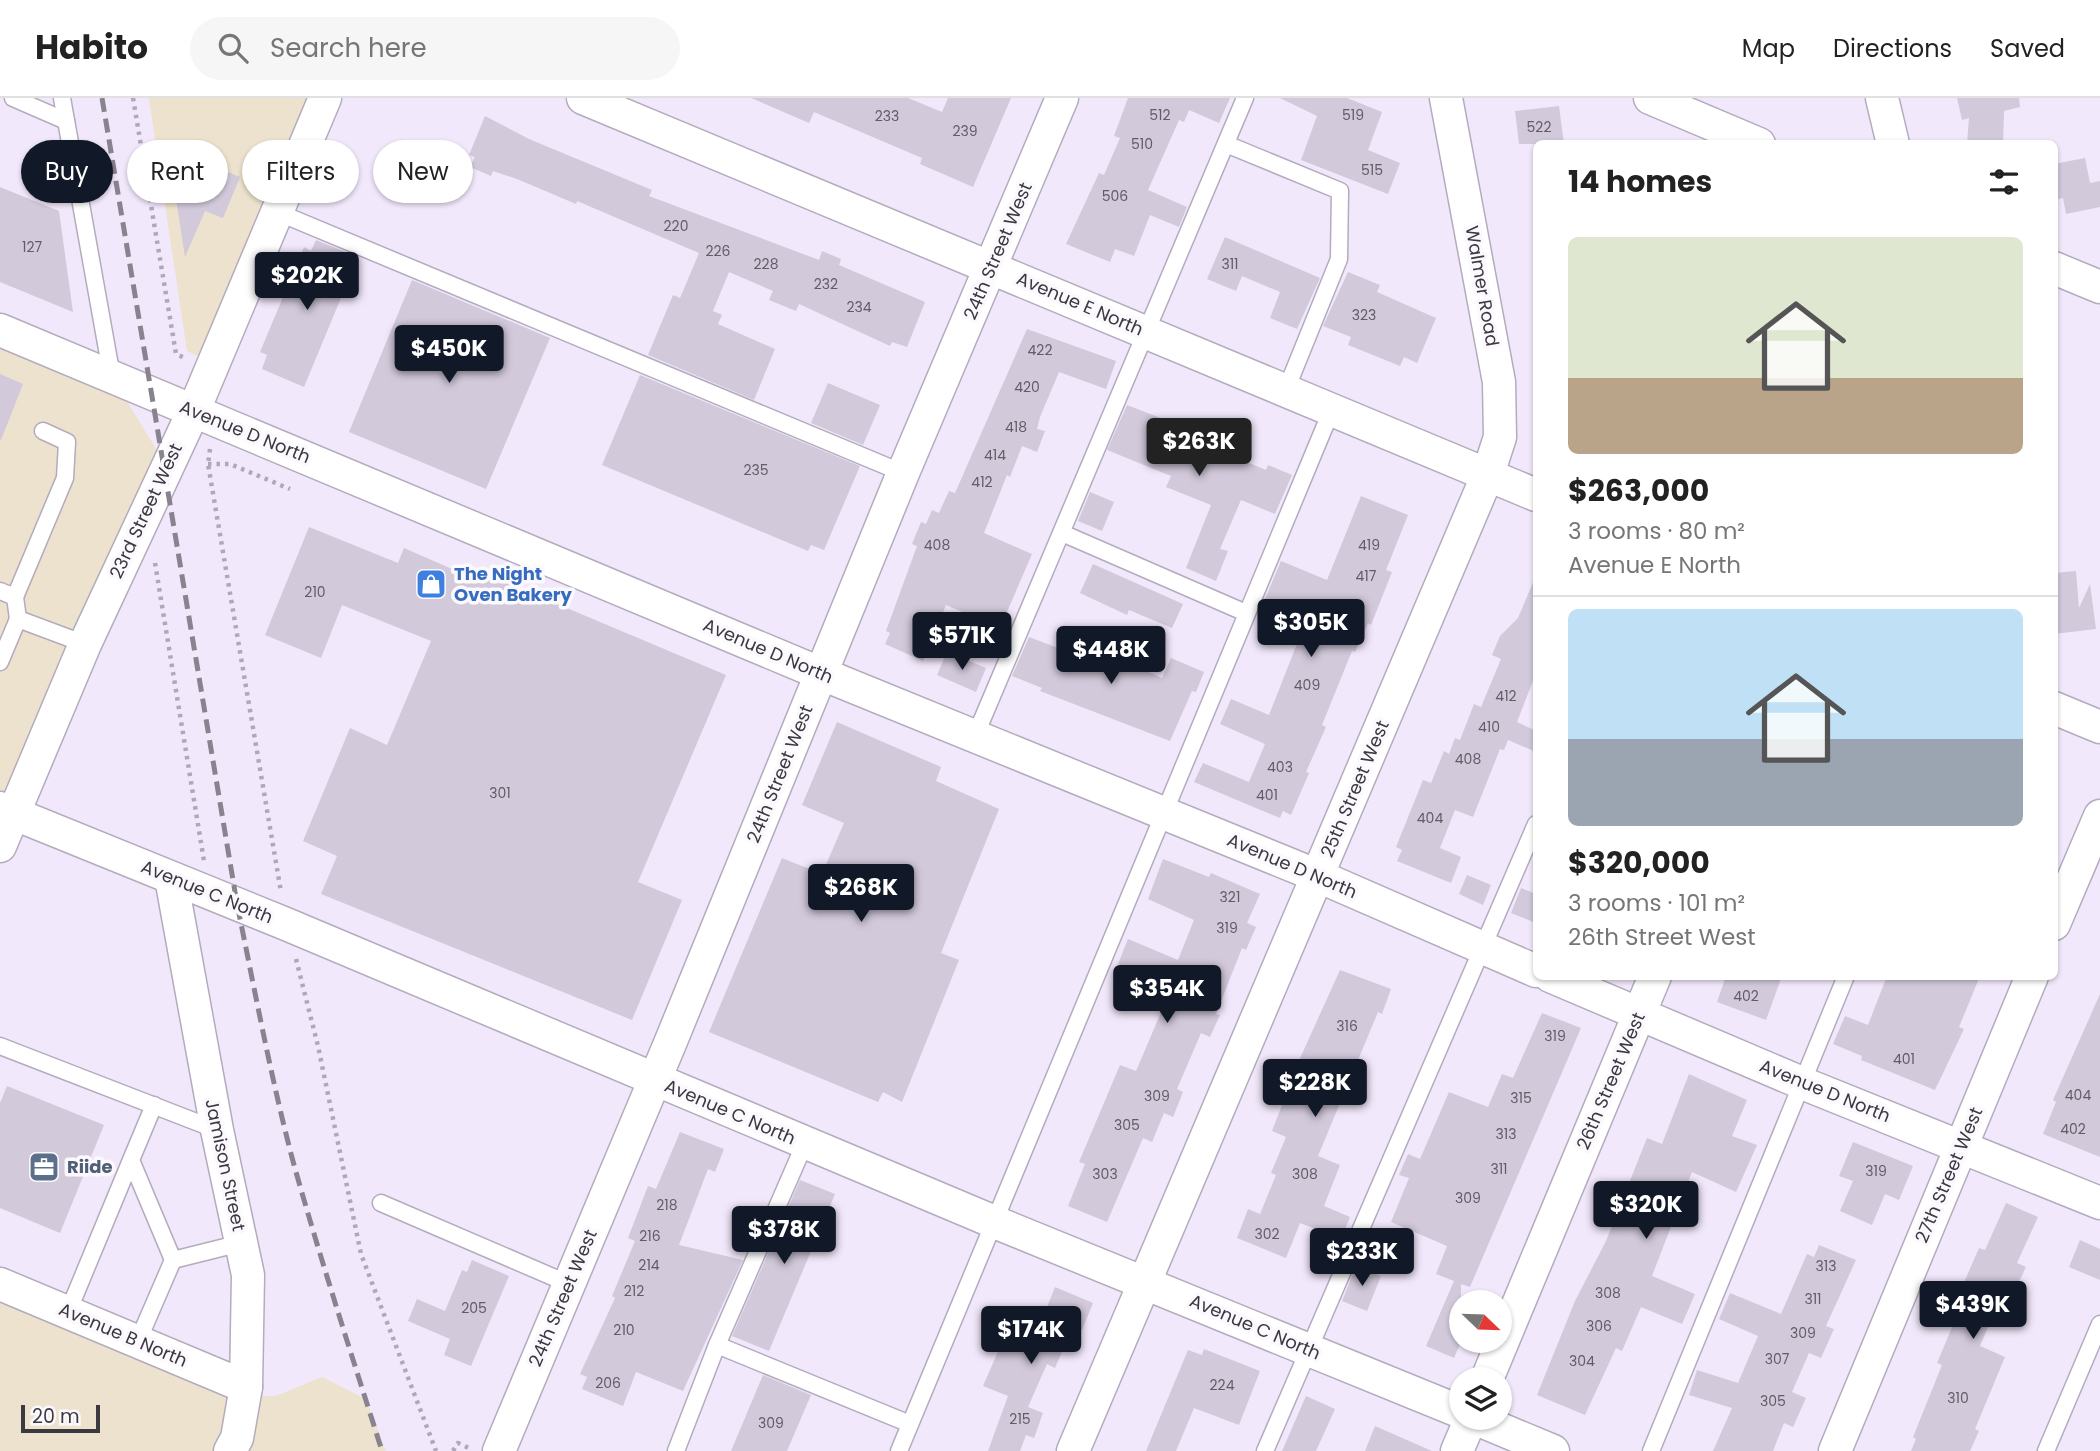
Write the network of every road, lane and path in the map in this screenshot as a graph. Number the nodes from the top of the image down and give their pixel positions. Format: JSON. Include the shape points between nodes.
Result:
{"nodes":[{"id":1,"x":13,"y":98,"type":"edge"},
{"id":2,"x":62,"y":98,"type":"edge"},
{"id":3,"x":133,"y":98,"type":"edge"},
{"id":4,"x":326,"y":98,"type":"edge"},
{"id":5,"x":583,"y":98,"type":"edge"},
{"id":6,"x":1062,"y":98,"type":"edge"},
{"id":7,"x":1245,"y":98,"type":"edge"},
{"id":8,"x":1446,"y":98,"type":"edge"},
{"id":9,"x":1882,"y":98,"type":"edge"},
{"id":10,"x":1659,"y":100,"type":"edge"},
{"id":11,"x":66,"y":121,"type":"junction"},
{"id":12,"x":1750,"y":140,"type":"edge"},
{"id":13,"x":1891,"y":140,"type":"edge"},
{"id":14,"x":1226,"y":144,"type":"junction"},
{"id":15,"x":277,"y":212,"type":"junction"},
{"id":16,"x":992,"y":267,"type":"junction"},
{"id":17,"x":2058,"y":270,"type":"edge"},
{"id":18,"x":2100,"y":287,"type":"edge"},
{"id":19,"x":0,"y":330,"type":"edge"},
{"id":20,"x":1146,"y":331,"type":"junction"},
{"id":21,"x":211,"y":369,"type":"junction"},
{"id":22,"x":112,"y":377,"type":"junction"},
{"id":23,"x":1286,"y":390,"type":"junction"},
{"id":24,"x":1332,"y":409,"type":"junction"},
{"id":25,"x":194,"y":410,"type":"junction"},
{"id":26,"x":43,"y":431,"type":"dead end"},
{"id":27,"x":208,"y":464,"type":"dead end"},
{"id":28,"x":903,"y":473,"type":"junction"},
{"id":29,"x":1488,"y":474,"type":"junction"},
{"id":30,"x":290,"y":489,"type":"dead end"},
{"id":31,"x":1533,"y":494,"type":"edge"},
{"id":32,"x":138,"y":528,"type":"junction"},
{"id":33,"x":1062,"y":533,"type":"junction"},
{"id":34,"x":7,"y":594,"type":"edge"},
{"id":35,"x":1246,"y":614,"type":"junction"},
{"id":36,"x":18,"y":618,"type":"junction"},
{"id":37,"x":85,"y":644,"type":"junction"},
{"id":38,"x":0,"y":662,"type":"edge"},
{"id":39,"x":822,"y":674,"type":"junction"},
{"id":40,"x":2058,"y":710,"type":"edge"},
{"id":41,"x":2100,"y":727,"type":"edge"},
{"id":42,"x":976,"y":734,"type":"junction"},
{"id":43,"x":7,"y":811,"type":"edge"},
{"id":44,"x":1163,"y":812,"type":"junction"},
{"id":45,"x":2100,"y":816,"type":"edge"},
{"id":46,"x":1533,"y":831,"type":"edge"},
{"id":47,"x":0,"y":846,"type":"edge"},
{"id":48,"x":1318,"y":876,"type":"junction"},
{"id":49,"x":171,"y":878,"type":"junction"},
{"id":50,"x":209,"y":893,"type":"junction"},
{"id":51,"x":2058,"y":915,"type":"edge"},
{"id":52,"x":1482,"y":948,"type":"junction"},
{"id":53,"x":1533,"y":970,"type":"edge"},
{"id":54,"x":1560,"y":980,"type":"edge"},
{"id":55,"x":1653,"y":980,"type":"edge"},
{"id":56,"x":1844,"y":980,"type":"edge"},
{"id":57,"x":2030,"y":980,"type":"edge"},
{"id":58,"x":1639,"y":1013,"type":"junction"},
{"id":59,"x":0,"y":1046,"type":"edge"},
{"id":60,"x":654,"y":1081,"type":"junction"},
{"id":61,"x":1802,"y":1083,"type":"junction"},
{"id":62,"x":154,"y":1105,"type":"junction"},
{"id":63,"x":217,"y":1130,"type":"junction"},
{"id":64,"x":804,"y":1143,"type":"junction"},
{"id":65,"x":1960,"y":1145,"type":"junction"},
{"id":66,"x":131,"y":1160,"type":"junction"},
{"id":67,"x":381,"y":1203,"type":"dead end"},
{"id":68,"x":2100,"y":1203,"type":"edge"},
{"id":69,"x":992,"y":1222,"type":"junction"},
{"id":70,"x":241,"y":1243,"type":"junction"},
{"id":71,"x":173,"y":1260,"type":"junction"},
{"id":72,"x":1143,"y":1283,"type":"junction"},
{"id":73,"x":0,"y":1284,"type":"edge"},
{"id":74,"x":569,"y":1284,"type":"junction"},
{"id":75,"x":68,"y":1312,"type":"junction"},
{"id":76,"x":2100,"y":1324,"type":"edge"},
{"id":77,"x":138,"y":1342,"type":"junction"},
{"id":78,"x":717,"y":1345,"type":"junction"},
{"id":79,"x":1308,"y":1349,"type":"junction"},
{"id":80,"x":1492,"y":1367,"type":"edge"},
{"id":81,"x":246,"y":1387,"type":"junction"},
{"id":82,"x":1449,"y":1407,"type":"edge"},
{"id":83,"x":910,"y":1424,"type":"junction"},
{"id":84,"x":1467,"y":1430,"type":"edge"},
{"id":85,"x":1501,"y":1430,"type":"edge"},
{"id":86,"x":230,"y":1451,"type":"edge"},
{"id":87,"x":453,"y":1451,"type":"edge"},
{"id":88,"x":477,"y":1451,"type":"edge"},
{"id":89,"x":499,"y":1451,"type":"edge"},
{"id":90,"x":676,"y":1451,"type":"edge"},
{"id":91,"x":899,"y":1451,"type":"edge"},
{"id":92,"x":1073,"y":1451,"type":"edge"},
{"id":93,"x":1265,"y":1451,"type":"edge"},
{"id":94,"x":1457,"y":1451,"type":"edge"},
{"id":95,"x":1553,"y":1451,"type":"edge"},
{"id":96,"x":1651,"y":1451,"type":"edge"},
{"id":97,"x":1835,"y":1451,"type":"edge"},
{"id":98,"x":2046,"y":1451,"type":"edge"}],
"edges":[{"from":1,"to":11,"type":"lane"},
{"from":2,"to":11,"type":"lane"},
{"from":3,"to":21,"type":"path","via":[[176,354]]},
{"from":4,"to":15,"type":"street","name":"23rd Street West"},
{"from":5,"to":16,"type":"street","name":"Avenue E North"},
{"from":6,"to":16,"type":"street","name":"24th Street West"},
{"from":7,"to":14,"type":"lane"},
{"from":8,"to":29,"type":"street","name":"Walmer Road","via":[[1499,383],[1500,436]]},
{"from":9,"to":13,"type":"street"},
{"from":10,"to":12,"type":"street"},
{"from":11,"to":22,"type":"lane"},
{"from":14,"to":20,"type":"lane"},
{"from":14,"to":23,"type":"lane","via":[[1340,191],[1339,259]]},
{"from":15,"to":21,"type":"street","name":"23rd Street West"},
{"from":15,"to":28,"type":"lane"},
{"from":16,"to":20,"type":"street","name":"Avenue E North"},
{"from":16,"to":28,"type":"street","name":"24th Street West"},
{"from":17,"to":18,"type":"street"},
{"from":19,"to":22,"type":"street","name":"Avenue D North"},
{"from":20,"to":23,"type":"street","name":"Avenue E North"},
{"from":20,"to":33,"type":"lane"},
{"from":21,"to":25,"type":"street","name":"23rd Street West"},
{"from":22,"to":25,"type":"street","name":"Avenue D North"},
{"from":23,"to":24,"type":"street","name":"Avenue E North"},
{"from":24,"to":29,"type":"street","name":"Avenue E North"},
{"from":24,"to":35,"type":"lane"},
{"from":25,"to":32,"type":"street","name":"23rd Street West"},
{"from":25,"to":39,"type":"street","name":"Avenue D North"},
{"from":26,"to":34,"type":"lane","via":[[67,442],[65,478]]},
{"from":27,"to":30,"type":"path","via":[[230,464]]},
{"from":28,"to":39,"type":"street","name":"24th Street West"},
{"from":29,"to":31,"type":"street","name":"Avenue E North"},
{"from":29,"to":48,"type":"street","name":"25th Street West"},
{"from":32,"to":37,"type":"street","name":"23rd Street West"},
{"from":32,"to":50,"type":"path","via":[[152,549]]},
{"from":33,"to":35,"type":"lane"},
{"from":33,"to":42,"type":"lane"},
{"from":34,"to":36,"type":"lane"},
{"from":35,"to":44,"type":"lane"},
{"from":36,"to":37,"type":"lane"},
{"from":36,"to":38,"type":"lane"},
{"from":37,"to":43,"type":"street","name":"23rd Street West"},
{"from":39,"to":42,"type":"street","name":"Avenue D North"},
{"from":39,"to":60,"type":"street","name":"24th Street West"},
{"from":40,"to":41,"type":"street"},
{"from":42,"to":44,"type":"street","name":"Avenue D North"},
{"from":43,"to":47,"type":"street","name":"23rd Street West"},
{"from":43,"to":49,"type":"street","name":"Avenue C North"},
{"from":44,"to":48,"type":"street","name":"Avenue D North"},
{"from":44,"to":69,"type":"lane"},
{"from":45,"to":51,"type":"street"},
{"from":46,"to":52,"type":"lane"},
{"from":48,"to":52,"type":"street","name":"Avenue D North"},
{"from":48,"to":72,"type":"street","name":"25th Street West"},
{"from":49,"to":50,"type":"street","name":"Avenue C North"},
{"from":49,"to":63,"type":"street","name":"Jamison Street"},
{"from":50,"to":60,"type":"street","name":"Avenue C North"},
{"from":52,"to":53,"type":"street","name":"Avenue D North"},
{"from":52,"to":79,"type":"lane"},
{"from":54,"to":58,"type":"street","name":"Avenue D North"},
{"from":55,"to":58,"type":"street","name":"26th Street West"},
{"from":56,"to":61,"type":"lane"},
{"from":57,"to":65,"type":"street","name":"27th Street West"},
{"from":58,"to":61,"type":"street","name":"Avenue D North"},
{"from":58,"to":80,"type":"street","name":"26th Street West"},
{"from":59,"to":62,"type":"lane"},
{"from":60,"to":64,"type":"street","name":"Avenue C North"},
{"from":60,"to":74,"type":"street","name":"24th Street West"},
{"from":61,"to":65,"type":"street","name":"Avenue D North"},
{"from":61,"to":96,"type":"lane"},
{"from":62,"to":63,"type":"lane"},
{"from":62,"to":66,"type":"lane"},
{"from":63,"to":70,"type":"street","name":"Jamison Street"},
{"from":64,"to":69,"type":"street","name":"Avenue C North"},
{"from":64,"to":78,"type":"lane"},
{"from":65,"to":68,"type":"street","name":"Avenue D North"},
{"from":65,"to":97,"type":"street","name":"27th Street West"},
{"from":66,"to":71,"type":"lane"},
{"from":66,"to":75,"type":"lane"},
{"from":67,"to":74,"type":"lane"},
{"from":69,"to":72,"type":"street","name":"Avenue C North"},
{"from":69,"to":83,"type":"lane"},
{"from":70,"to":71,"type":"lane"},
{"from":70,"to":81,"type":"street","name":"Jamison Street","via":[[248,1275]]},
{"from":71,"to":77,"type":"lane"},
{"from":72,"to":79,"type":"street","name":"Avenue C North"},
{"from":72,"to":92,"type":"street","name":"25th Street West"},
{"from":73,"to":75,"type":"street","name":"Avenue B North"},
{"from":74,"to":89,"type":"street","name":"24th Street West"},
{"from":75,"to":77,"type":"street","name":"Avenue B North"},
{"from":76,"to":98,"type":"lane"},
{"from":77,"to":81,"type":"street","name":"Avenue B North"},
{"from":78,"to":83,"type":"lane"},
{"from":78,"to":90,"type":"lane"},
{"from":79,"to":82,"type":"street","name":"Avenue C North"},
{"from":79,"to":93,"type":"lane"},
{"from":81,"to":86,"type":"street","name":"Jamison Street","via":[[237,1438]]},
{"from":83,"to":91,"type":"lane"},
{"from":84,"to":94,"type":"street"},
{"from":85,"to":95,"type":"street"},
{"from":87,"to":88,"type":"path","via":[[458,1443]]}]}
